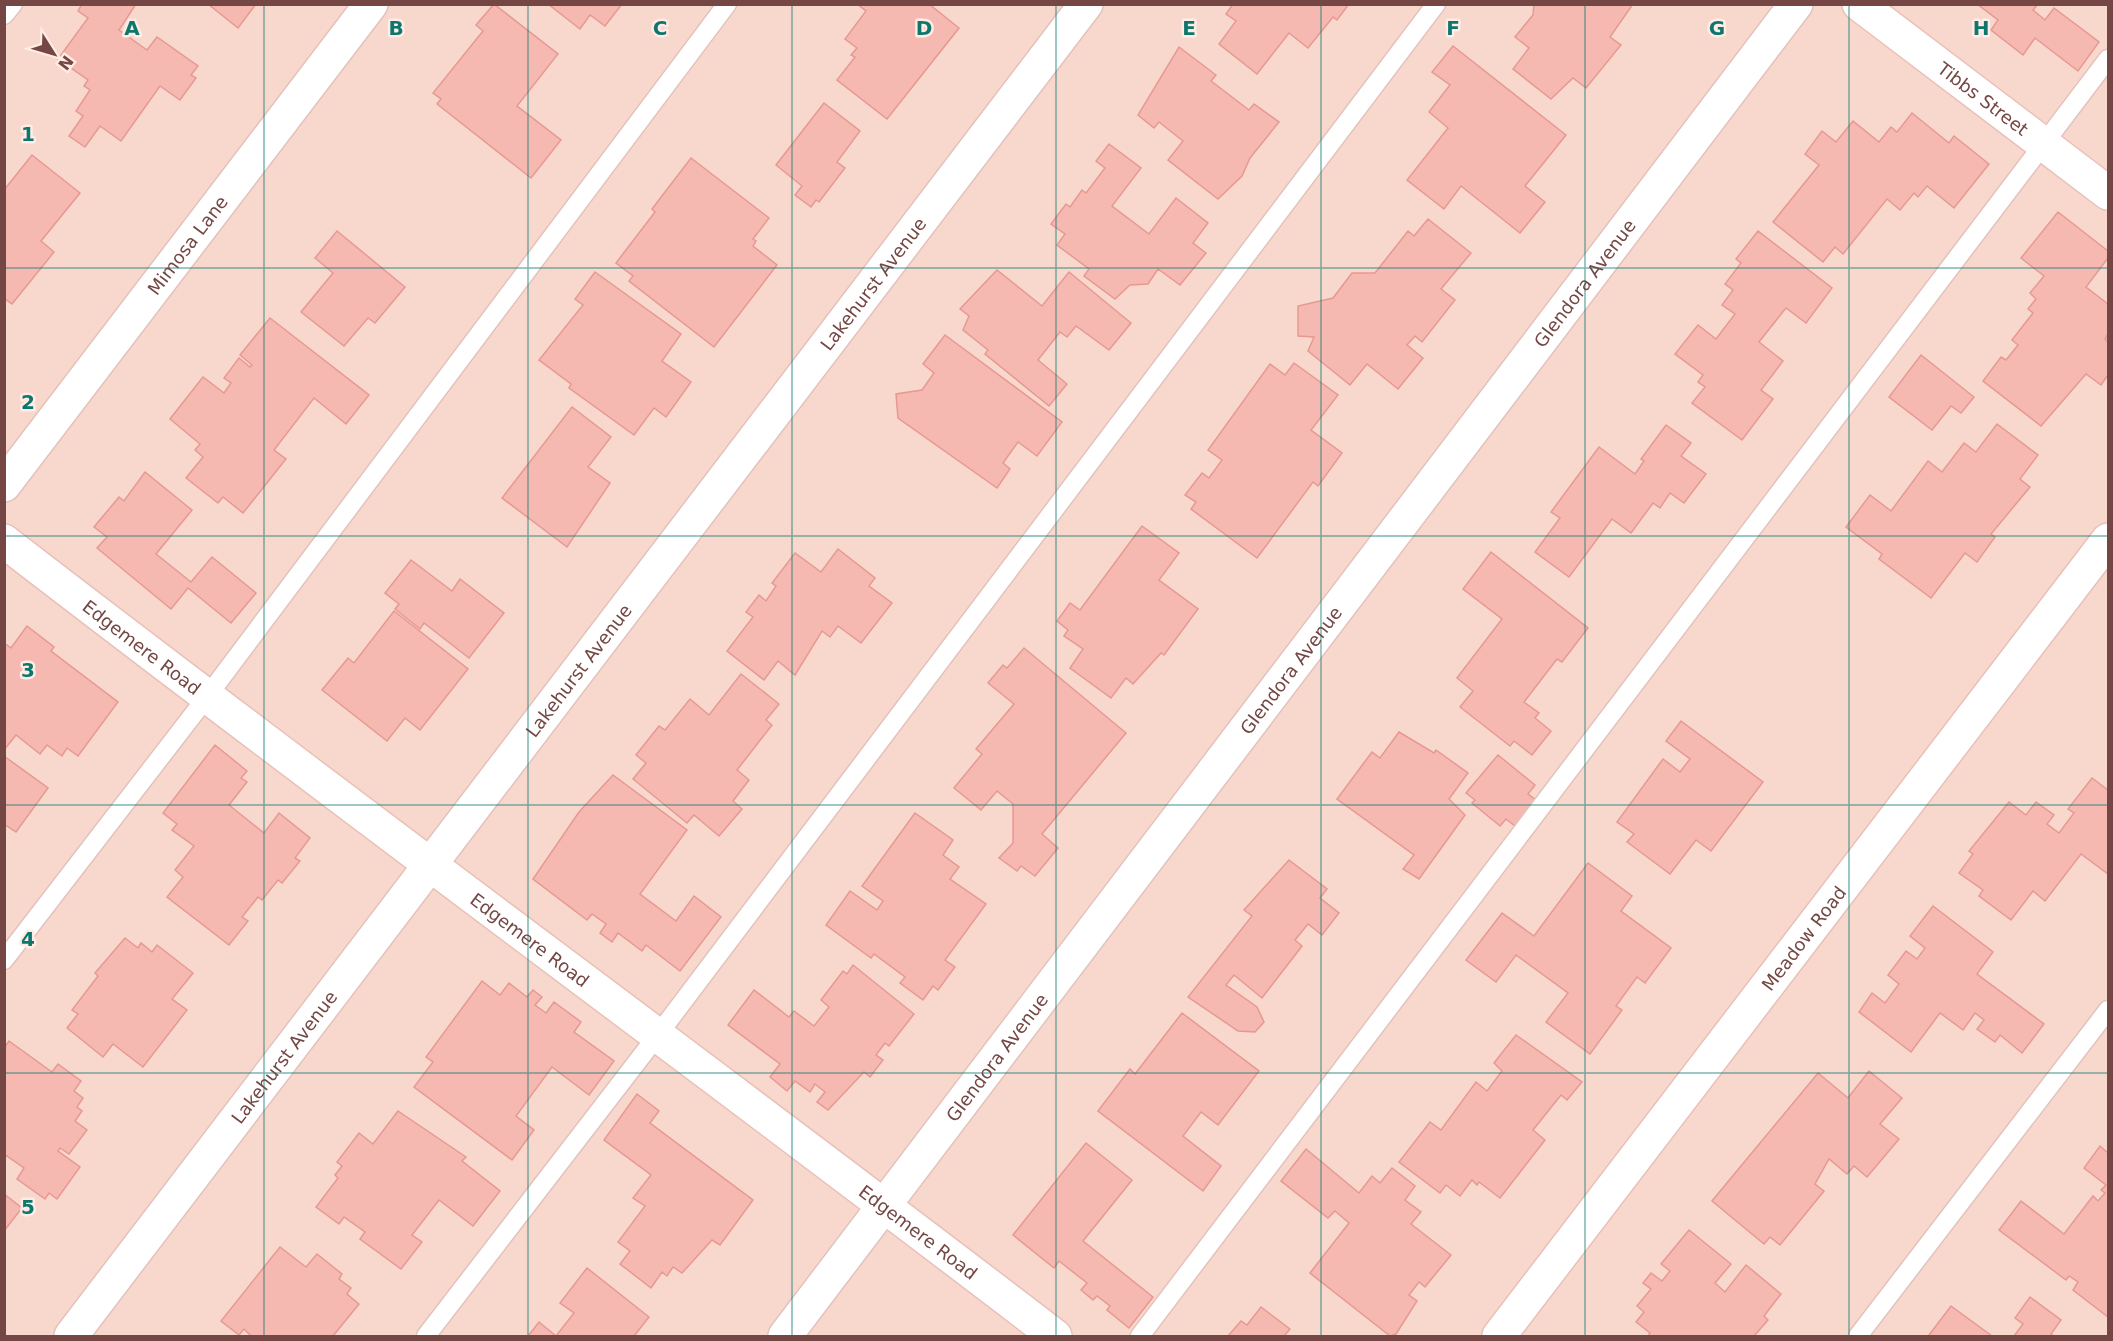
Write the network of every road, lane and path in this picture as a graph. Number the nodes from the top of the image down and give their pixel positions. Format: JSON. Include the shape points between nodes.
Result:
{"nodes":[{"id":1,"x":13,"y":4,"type":"edge"},
{"id":2,"x":371,"y":4,"type":"edge"},
{"id":3,"x":727,"y":4,"type":"edge"},
{"id":4,"x":1086,"y":4,"type":"edge"},
{"id":5,"x":1436,"y":4,"type":"edge"},
{"id":6,"x":1796,"y":4,"type":"edge"},
{"id":7,"x":1859,"y":4,"type":"edge"},
{"id":8,"x":4,"y":15,"type":"edge"},
{"id":9,"x":2109,"y":59,"type":"edge"},
{"id":10,"x":2044,"y":143,"type":"junction"},
{"id":11,"x":2109,"y":193,"type":"edge"},
{"id":12,"x":4,"y":485,"type":"edge"},
{"id":13,"x":2109,"y":540,"type":"edge"},
{"id":14,"x":4,"y":542,"type":"edge"},
{"id":15,"x":206,"y":698,"type":"junction"},
{"id":16,"x":431,"y":865,"type":"junction"},
{"id":17,"x":4,"y":960,"type":"edge"},
{"id":18,"x":2109,"y":1010,"type":"edge"},
{"id":19,"x":657,"y":1036,"type":"junction"},
{"id":20,"x":885,"y":1206,"type":"junction"},
{"id":21,"x":71,"y":1336,"type":"edge"},
{"id":22,"x":426,"y":1336,"type":"edge"},
{"id":23,"x":785,"y":1336,"type":"edge"},
{"id":24,"x":1055,"y":1336,"type":"edge"},
{"id":25,"x":1140,"y":1336,"type":"edge"},
{"id":26,"x":1499,"y":1336,"type":"edge"},
{"id":27,"x":1858,"y":1336,"type":"edge"}],
"edges":[{"from":1,"to":8,"type":"lane"},
{"from":2,"to":12,"type":"street","name":"Mimosa Lane"},
{"from":3,"to":15,"type":"lane"},
{"from":4,"to":16,"type":"street","name":"Lakehurst Avenue"},
{"from":5,"to":19,"type":"lane"},
{"from":6,"to":20,"type":"street","name":"Glendora Avenue"},
{"from":7,"to":10,"type":"street","name":"Tibbs Street"},
{"from":9,"to":10,"type":"lane"},
{"from":10,"to":11,"type":"street","name":"Tibbs Street"},
{"from":10,"to":25,"type":"lane"},
{"from":13,"to":26,"type":"street","name":"Meadow Road"},
{"from":14,"to":15,"type":"street","name":"Edgemere Road"},
{"from":15,"to":16,"type":"street","name":"Edgemere Road"},
{"from":15,"to":17,"type":"lane"},
{"from":16,"to":19,"type":"street","name":"Edgemere Road"},
{"from":16,"to":21,"type":"street","name":"Lakehurst Avenue"},
{"from":18,"to":27,"type":"lane"},
{"from":19,"to":20,"type":"street","name":"Edgemere Road"},
{"from":19,"to":22,"type":"lane"},
{"from":20,"to":23,"type":"street","name":"Glendora Avenue"},
{"from":20,"to":24,"type":"street","name":"Edgemere Road"}]}
